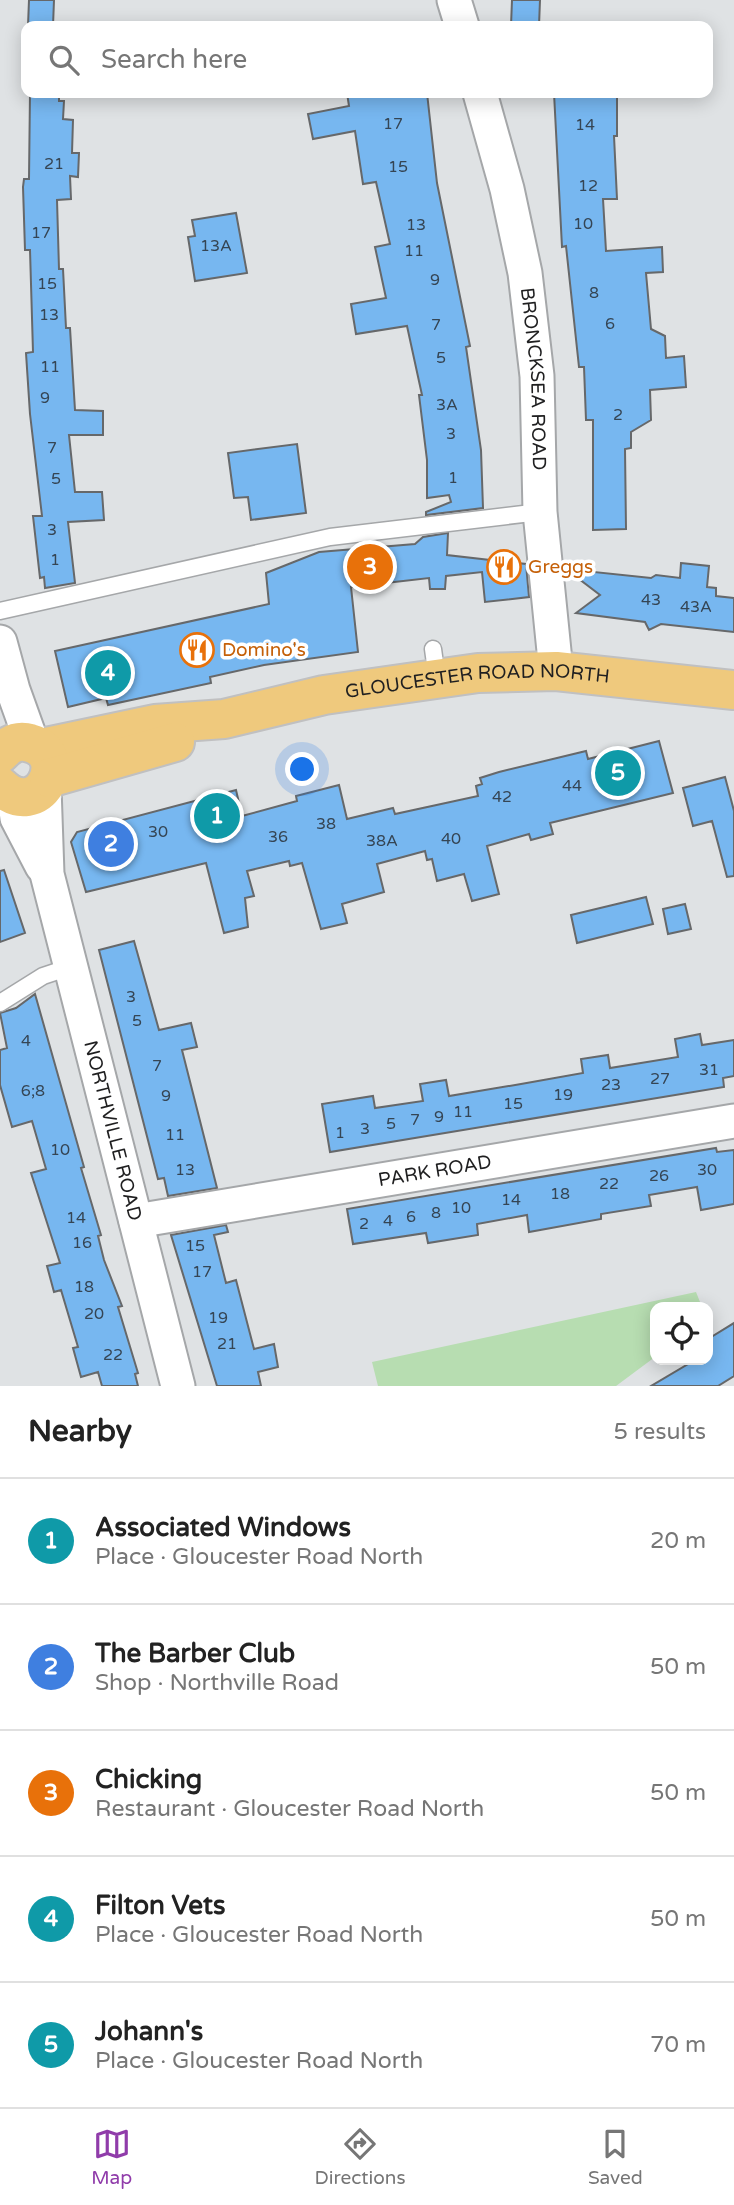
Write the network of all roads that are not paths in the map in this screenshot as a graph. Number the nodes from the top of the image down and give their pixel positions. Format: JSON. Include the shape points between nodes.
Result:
{"nodes":[{"id":1,"x":454,"y":0,"type":"edge"},
{"id":2,"x":460,"y":21,"type":"edge"},
{"id":3,"x":481,"y":98,"type":"edge"},
{"id":4,"x":540,"y":512,"type":"junction"},
{"id":5,"x":0,"y":611,"type":"edge"},
{"id":6,"x":0,"y":642,"type":"edge"},
{"id":7,"x":556,"y":671,"type":"junction"},
{"id":8,"x":734,"y":690,"type":"edge"},
{"id":9,"x":17,"y":771,"type":"edge"},
{"id":10,"x":70,"y":967,"type":"junction"},
{"id":11,"x":0,"y":1003,"type":"edge"},
{"id":12,"x":734,"y":1121,"type":"edge"},
{"id":13,"x":136,"y":1222,"type":"junction"},
{"id":14,"x":178,"y":1386,"type":"edge"}],
"edges":[{"from":1,"to":2,"type":"street"},
{"from":3,"to":4,"type":"street","name":"BRONCKSEA ROAD","via":[[525,273],[537,376]]},
{"from":4,"to":5,"type":"lane","via":[[330,537]]},
{"from":4,"to":7,"type":"street","name":"BRONCKSEA ROAD"},
{"from":6,"to":9,"type":"street","name":"NORTHVILLE ROAD","via":[[13,690]]},
{"from":7,"to":8,"type":"main road","name":"GLOUCESTER ROAD NORTH"},
{"from":7,"to":9,"type":"main road","name":"GLOUCESTER ROAD NORTH","via":[[478,673],[435,664],[224,719],[155,724]]},
{"from":9,"to":10,"type":"street","name":"NORTHVILLE ROAD"},
{"from":10,"to":11,"type":"lane","via":[[43,976]]},
{"from":10,"to":13,"type":"street","name":"NORTHVILLE ROAD"},
{"from":12,"to":13,"type":"street","name":"PARK ROAD"},
{"from":13,"to":14,"type":"street","name":"NORTHVILLE ROAD"}]}
